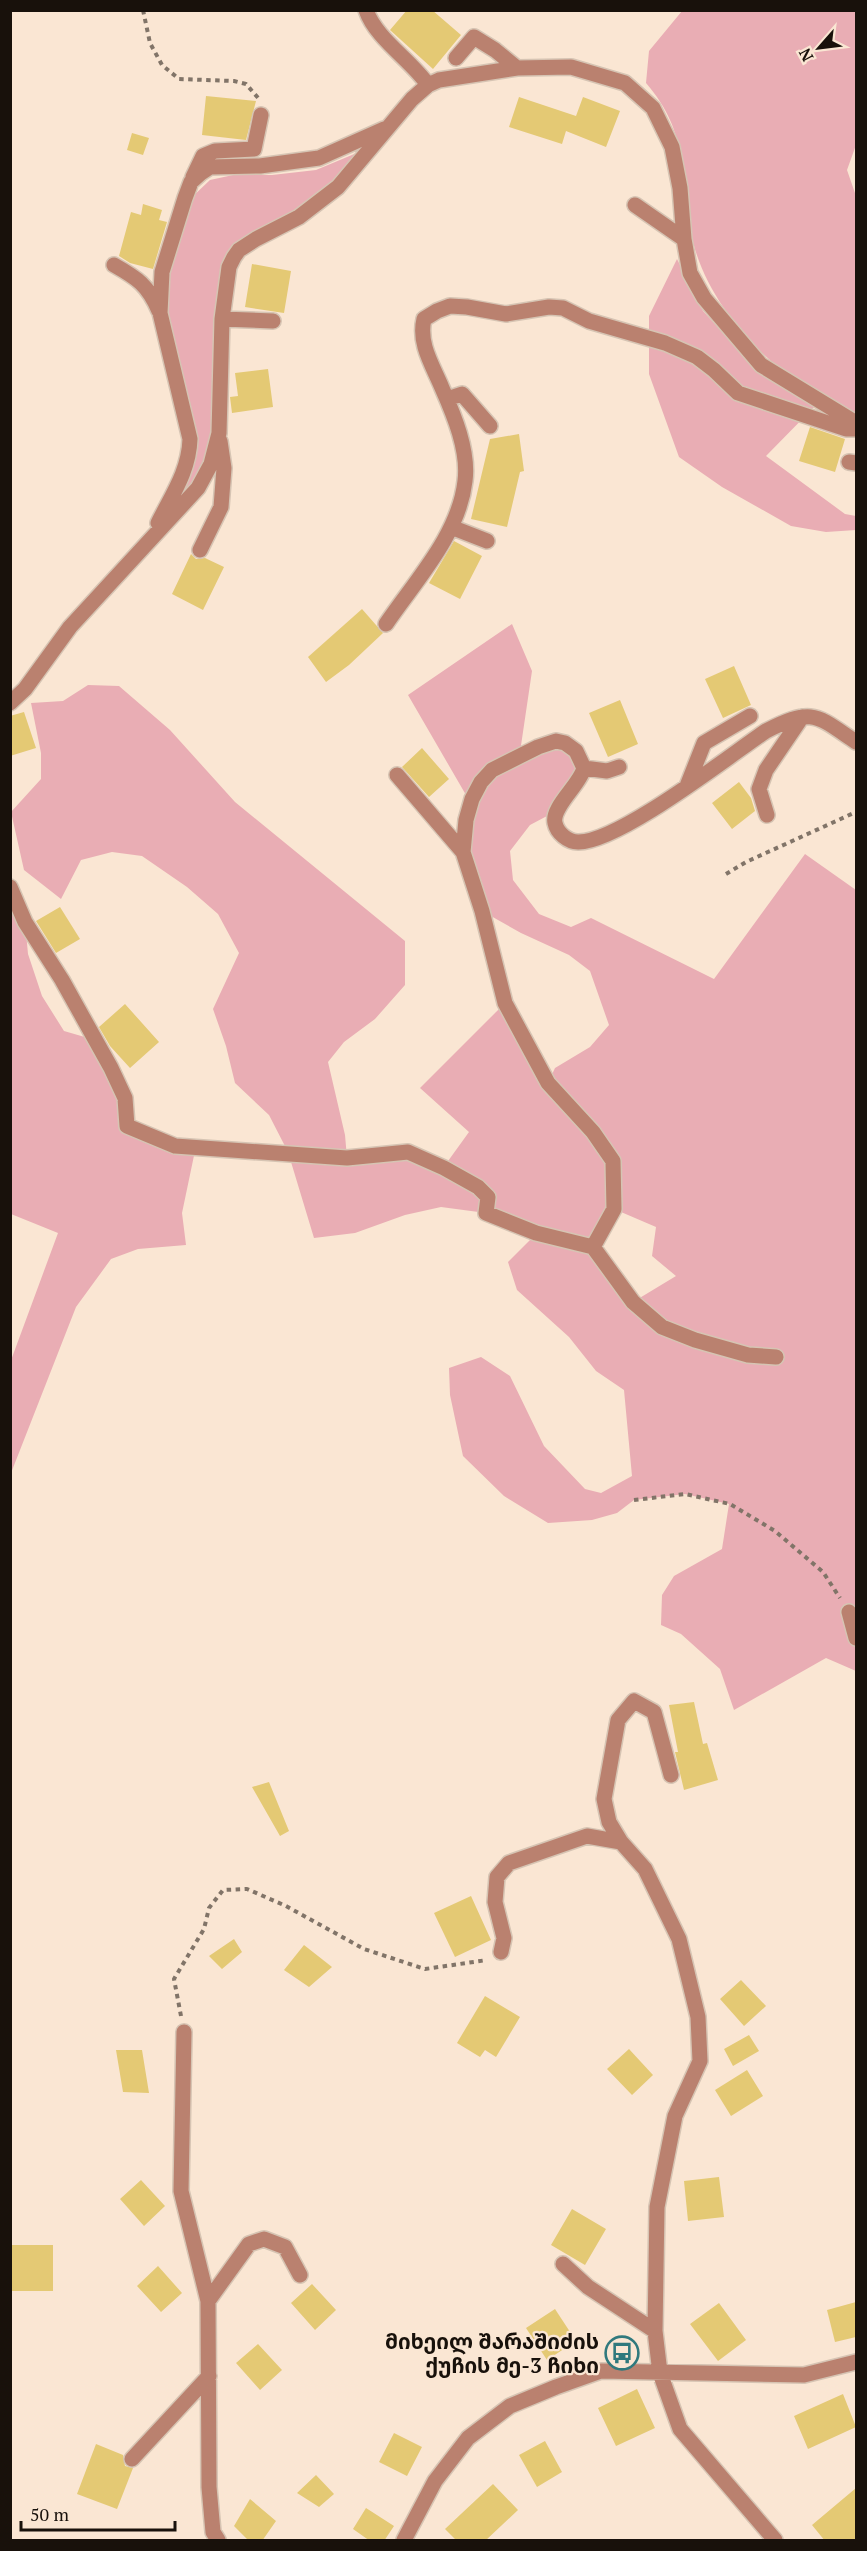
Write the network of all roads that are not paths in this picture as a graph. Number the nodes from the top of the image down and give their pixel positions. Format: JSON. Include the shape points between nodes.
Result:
{"nodes":[{"id":1,"x":366,"y":10,"type":"edge"},
{"id":2,"x":456,"y":58,"type":"dead end"},
{"id":3,"x":517,"y":68,"type":"junction"},
{"id":4,"x":428,"y":85,"type":"junction"},
{"id":5,"x":261,"y":115,"type":"road end"},
{"id":6,"x":392,"y":125,"type":"junction"},
{"id":7,"x":191,"y":182,"type":"junction"},
{"id":8,"x":635,"y":205,"type":"dead end"},
{"id":9,"x":684,"y":239,"type":"junction"},
{"id":10,"x":114,"y":265,"type":"dead end"},
{"id":11,"x":160,"y":313,"type":"junction"},
{"id":12,"x":222,"y":319,"type":"junction"},
{"id":13,"x":273,"y":321,"type":"dead end"},
{"id":14,"x":447,"y":399,"type":"junction"},
{"id":15,"x":856,"y":423,"type":"edge"},
{"id":16,"x":490,"y":426,"type":"dead end"},
{"id":17,"x":856,"y":429,"type":"edge"},
{"id":18,"x":219,"y":433,"type":"junction"},
{"id":19,"x":451,"y":527,"type":"junction"},
{"id":20,"x":487,"y":541,"type":"dead end"},
{"id":21,"x":147,"y":542,"type":"junction"},
{"id":22,"x":200,"y":549,"type":"dead end"},
{"id":23,"x":386,"y":624,"type":"dead end"},
{"id":24,"x":10,"y":703,"type":"edge"},
{"id":25,"x":750,"y":716,"type":"dead end"},
{"id":26,"x":802,"y":717,"type":"junction"},
{"id":27,"x":856,"y":742,"type":"edge"},
{"id":28,"x":619,"y":767,"type":"dead end"},
{"id":29,"x":584,"y":768,"type":"junction"},
{"id":30,"x":397,"y":775,"type":"dead end"},
{"id":31,"x":687,"y":786,"type":"junction"},
{"id":32,"x":767,"y":815,"type":"dead end"},
{"id":33,"x":463,"y":852,"type":"junction"},
{"id":34,"x":10,"y":887,"type":"edge"},
{"id":35,"x":592,"y":1247,"type":"junction"},
{"id":36,"x":776,"y":1358,"type":"dead end"},
{"id":37,"x":849,"y":1612,"type":"road end"},
{"id":38,"x":856,"y":1638,"type":"edge"},
{"id":39,"x":672,"y":1775,"type":"dead end"},
{"id":40,"x":621,"y":1842,"type":"junction"},
{"id":41,"x":501,"y":1952,"type":"road end"},
{"id":42,"x":184,"y":2032,"type":"road end"},
{"id":43,"x":563,"y":2264,"type":"dead end"},
{"id":44,"x":300,"y":2275,"type":"dead end"},
{"id":45,"x":208,"y":2301,"type":"junction"},
{"id":46,"x":655,"y":2331,"type":"junction"},
{"id":47,"x":856,"y":2362,"type":"edge"},
{"id":48,"x":660,"y":2373,"type":"junction"},
{"id":49,"x":209,"y":2376,"type":"junction"},
{"id":50,"x":132,"y":2459,"type":"dead end"},
{"id":51,"x":218,"y":2541,"type":"edge"},
{"id":52,"x":404,"y":2541,"type":"edge"},
{"id":53,"x":775,"y":2541,"type":"edge"}],
"edges":[{"from":1,"to":4,"type":"street","via":[[380,34]]},
{"from":2,"to":3,"type":"street","via":[[474,37]]},
{"from":3,"to":4,"type":"street","via":[[450,77]]},
{"from":3,"to":9,"type":"street","via":[[571,67],[625,83],[652,108],[672,147]]},
{"from":4,"to":6,"type":"street","via":[[411,99]]},
{"from":5,"to":7,"type":"street","via":[[254,149],[215,151],[203,156]]},
{"from":6,"to":7,"type":"street","via":[[319,158],[260,166],[210,167]]},
{"from":6,"to":12,"type":"street","via":[[319,203],[239,250],[229,267]]},
{"from":7,"to":11,"type":"street","via":[[162,272]]},
{"from":8,"to":9,"type":"street"},
{"from":9,"to":15,"type":"street","via":[[690,273],[704,298],[761,365]]},
{"from":10,"to":11,"type":"street","via":[[140,280]]},
{"from":11,"to":21,"type":"street","via":[[190,439],[189,457]]},
{"from":12,"to":13,"type":"street"},
{"from":12,"to":18,"type":"street"},
{"from":14,"to":16,"type":"street","via":[[462,394]]},
{"from":14,"to":17,"type":"street","via":[[424,347],[424,320],[450,306],[506,314],[549,307],[664,342],[696,357],[738,393]]},
{"from":14,"to":19,"type":"street","via":[[464,455],[465,480]]},
{"from":18,"to":21,"type":"street","via":[[211,464],[198,488]]},
{"from":18,"to":22,"type":"street","via":[[224,468],[221,507]]},
{"from":19,"to":20,"type":"street"},
{"from":19,"to":23,"type":"street"},
{"from":21,"to":24,"type":"street","via":[[70,627],[25,689]]},
{"from":25,"to":31,"type":"street","via":[[704,743]]},
{"from":26,"to":27,"type":"street","via":[[830,723]]},
{"from":26,"to":31,"type":"street","via":[[766,731]]},
{"from":26,"to":32,"type":"street","via":[[766,770],[759,789]]},
{"from":28,"to":29,"type":"street","via":[[607,771]]},
{"from":29,"to":31,"type":"street","via":[[582,778],[554,815],[555,824],[570,841],[592,839],[630,823]]},
{"from":29,"to":33,"type":"street","via":[[576,751],[556,741],[492,770],[472,798]]},
{"from":30,"to":33,"type":"street"},
{"from":33,"to":35,"type":"street","via":[[505,1003],[548,1083],[593,1132],[613,1161],[614,1209]]},
{"from":34,"to":35,"type":"street","via":[[24,922],[111,1068],[125,1098],[127,1126],[175,1146],[347,1158],[408,1152],[477,1187],[488,1197],[486,1213],[536,1233]]},
{"from":35,"to":36,"type":"street","via":[[633,1302],[662,1327],[748,1355]]},
{"from":37,"to":38,"type":"street"},
{"from":39,"to":40,"type":"street","via":[[654,1712],[634,1701],[618,1720],[604,1799],[609,1822]]},
{"from":40,"to":41,"type":"street","via":[[586,1836],[509,1863],[497,1877],[495,1902],[504,1938]]},
{"from":40,"to":46,"type":"street","via":[[645,1869],[680,1939],[698,2017],[700,2061],[675,2116],[657,2207]]},
{"from":42,"to":45,"type":"street","via":[[181,2191]]},
{"from":43,"to":46,"type":"street","via":[[588,2287]]},
{"from":44,"to":45,"type":"street","via":[[285,2247],[264,2239],[249,2244]]},
{"from":45,"to":49,"type":"street"},
{"from":46,"to":48,"type":"street"},
{"from":47,"to":48,"type":"street","via":[[804,2375]]},
{"from":48,"to":52,"type":"street","via":[[601,2371],[510,2406],[468,2438],[435,2481]]},
{"from":48,"to":53,"type":"street","via":[[680,2430]]},
{"from":49,"to":50,"type":"street"},
{"from":49,"to":51,"type":"street","via":[[209,2487],[213,2532]]}]}
